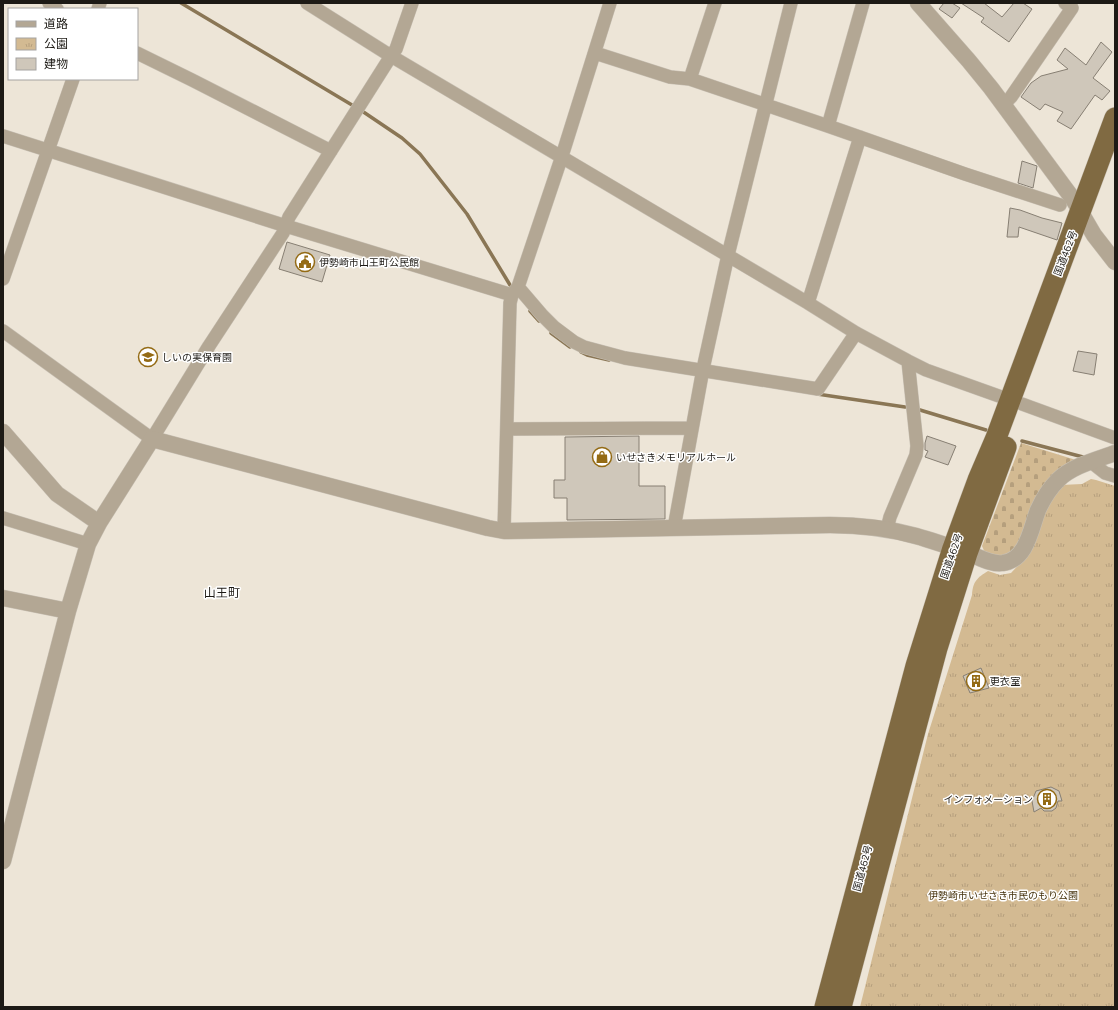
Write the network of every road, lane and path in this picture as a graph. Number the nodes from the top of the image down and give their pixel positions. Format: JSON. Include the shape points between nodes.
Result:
{"nodes":[{"id":1,"x":307,"y":3,"type":"edge"},
{"id":2,"x":412,"y":3,"type":"edge"},
{"id":3,"x":610,"y":3,"type":"edge"},
{"id":4,"x":715,"y":3,"type":"edge"},
{"id":5,"x":791,"y":3,"type":"edge"},
{"id":6,"x":863,"y":3,"type":"edge"},
{"id":7,"x":918,"y":3,"type":"edge"},
{"id":8,"x":1065,"y":3,"type":"edge"},
{"id":9,"x":138,"y":53,"type":"edge"},
{"id":10,"x":595,"y":53,"type":"junction"},
{"id":11,"x":391,"y":56,"type":"junction"},
{"id":12,"x":73,"y":80,"type":"edge"},
{"id":13,"x":690,"y":80,"type":"junction"},
{"id":14,"x":765,"y":104,"type":"junction"},
{"id":15,"x":1003,"y":105,"type":"junction"},
{"id":16,"x":1115,"y":118,"type":"edge"},
{"id":17,"x":828,"y":126,"type":"junction"},
{"id":18,"x":3,"y":136,"type":"edge"},
{"id":19,"x":860,"y":137,"type":"junction"},
{"id":20,"x":48,"y":151,"type":"junction"},
{"id":21,"x":331,"y":151,"type":"junction"},
{"id":22,"x":562,"y":156,"type":"junction"},
{"id":23,"x":1115,"y":160,"type":"edge"},
{"id":24,"x":1060,"y":205,"type":"dead end"},
{"id":25,"x":1085,"y":219,"type":"junction"},
{"id":26,"x":286,"y":226,"type":"junction"},
{"id":27,"x":728,"y":255,"type":"junction"},
{"id":28,"x":1115,"y":262,"type":"edge"},
{"id":29,"x":3,"y":279,"type":"edge"},
{"id":30,"x":515,"y":291,"type":"junction"},
{"id":31,"x":808,"y":303,"type":"junction"},
{"id":32,"x":3,"y":331,"type":"edge"},
{"id":33,"x":856,"y":333,"type":"junction"},
{"id":34,"x":908,"y":362,"type":"junction"},
{"id":35,"x":702,"y":369,"type":"junction"},
{"id":36,"x":1016,"y":402,"type":"junction"},
{"id":37,"x":692,"y":428,"type":"junction"},
{"id":38,"x":507,"y":429,"type":"junction"},
{"id":39,"x":3,"y":432,"type":"edge"},
{"id":40,"x":1115,"y":438,"type":"edge"},
{"id":41,"x":152,"y":439,"type":"junction"},
{"id":42,"x":1115,"y":453,"type":"edge"},
{"id":43,"x":1091,"y":462,"type":"junction"},
{"id":44,"x":1115,"y":476,"type":"edge"},
{"id":45,"x":3,"y":518,"type":"edge"},
{"id":46,"x":98,"y":523,"type":"junction"},
{"id":47,"x":674,"y":528,"type":"junction"},
{"id":48,"x":887,"y":529,"type":"junction"},
{"id":49,"x":504,"y":531,"type":"junction"},
{"id":50,"x":88,"y":544,"type":"junction"},
{"id":51,"x":960,"y":550,"type":"junction"},
{"id":52,"x":3,"y":598,"type":"edge"},
{"id":53,"x":68,"y":611,"type":"junction"},
{"id":54,"x":3,"y":860,"type":"edge"},
{"id":55,"x":824,"y":1007,"type":"edge"},
{"id":56,"x":841,"y":1007,"type":"edge"}],
"edges":[{"from":1,"to":11,"type":"street"},
{"from":2,"to":11,"type":"street","via":[[396,49]]},
{"from":3,"to":10,"type":"street"},
{"from":4,"to":13,"type":"street"},
{"from":5,"to":14,"type":"street"},
{"from":6,"to":17,"type":"street"},
{"from":7,"to":15,"type":"street","via":[[969,60]]},
{"from":8,"to":15,"type":"street","via":[[1072,8]]},
{"from":9,"to":21,"type":"street"},
{"from":10,"to":13,"type":"street","via":[[670,77]]},
{"from":10,"to":22,"type":"street"},
{"from":11,"to":21,"type":"street"},
{"from":11,"to":22,"type":"street"},
{"from":12,"to":20,"type":"street"},
{"from":13,"to":14,"type":"street"},
{"from":14,"to":17,"type":"street"},
{"from":14,"to":27,"type":"street"},
{"from":15,"to":25,"type":"street"},
{"from":16,"to":25,"type":"highway","name":"国道462号"},
{"from":17,"to":19,"type":"street"},
{"from":18,"to":20,"type":"street"},
{"from":19,"to":24,"type":"street"},
{"from":19,"to":31,"type":"street"},
{"from":20,"to":26,"type":"street"},
{"from":20,"to":29,"type":"street"},
{"from":21,"to":26,"type":"street","via":[[289,217]]},
{"from":22,"to":27,"type":"street"},
{"from":22,"to":30,"type":"street"},
{"from":23,"to":25,"type":"highway","name":"国道462号"},
{"from":25,"to":28,"type":"street"},
{"from":25,"to":36,"type":"highway","name":"国道462号"},
{"from":26,"to":30,"type":"street"},
{"from":26,"to":41,"type":"street"},
{"from":27,"to":31,"type":"street"},
{"from":27,"to":35,"type":"street"},
{"from":30,"to":35,"type":"street","via":[[554,327],[584,347],[625,358]]},
{"from":30,"to":38,"type":"street","via":[[510,303]]},
{"from":31,"to":33,"type":"street"},
{"from":32,"to":41,"type":"street"},
{"from":33,"to":34,"type":"street"},
{"from":33,"to":35,"type":"street","via":[[818,389]]},
{"from":34,"to":36,"type":"street"},
{"from":34,"to":48,"type":"street","via":[[916,454]]},
{"from":35,"to":37,"type":"street"},
{"from":36,"to":40,"type":"street"},
{"from":36,"to":51,"type":"highway","name":"国道462号"},
{"from":37,"to":38,"type":"street"},
{"from":37,"to":47,"type":"street"},
{"from":38,"to":49,"type":"street"},
{"from":39,"to":46,"type":"street","via":[[57,494]]},
{"from":41,"to":46,"type":"street"},
{"from":41,"to":49,"type":"street"},
{"from":42,"to":43,"type":"street"},
{"from":43,"to":44,"type":"street"},
{"from":43,"to":51,"type":"street","via":[[1064,474],[1050,489],[1038,510],[1024,548],[1010,562],[995,563]]},
{"from":45,"to":50,"type":"street"},
{"from":46,"to":50,"type":"street"},
{"from":47,"to":48,"type":"street","via":[[830,525]]},
{"from":47,"to":49,"type":"street"},
{"from":48,"to":51,"type":"street"},
{"from":50,"to":53,"type":"street"},
{"from":51,"to":55,"type":"highway","name":"国道462号","via":[[916,666]]},
{"from":51,"to":56,"type":"highway","name":"国道462号"},
{"from":52,"to":53,"type":"street"},
{"from":53,"to":54,"type":"street"}]}
